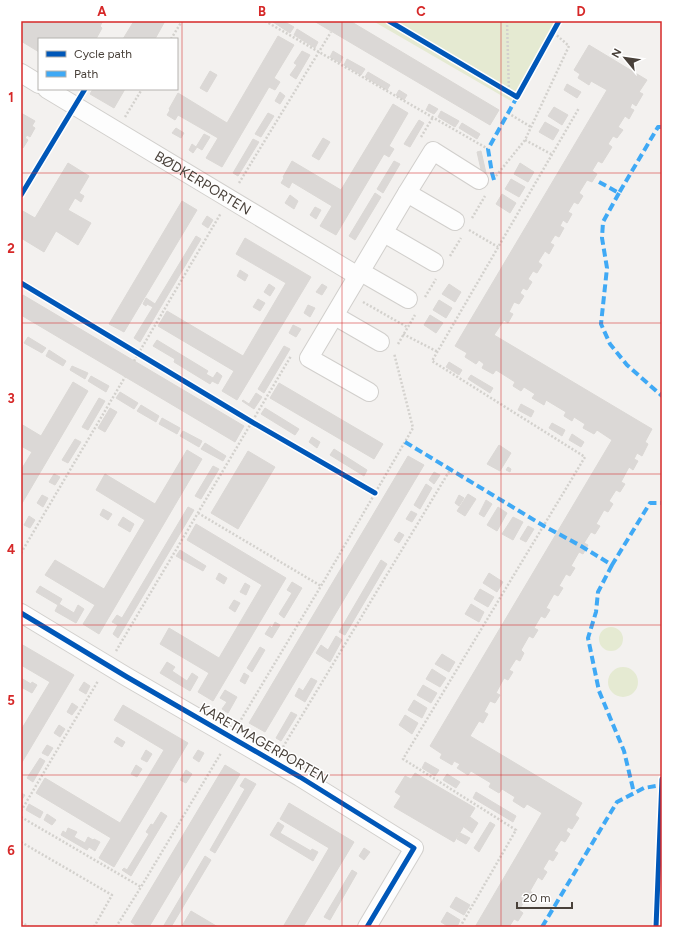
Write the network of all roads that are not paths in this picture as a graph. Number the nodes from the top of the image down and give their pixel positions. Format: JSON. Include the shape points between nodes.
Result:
{"nodes":[{"id":1,"x":21,"y":73,"type":"edge"},
{"id":2,"x":38,"y":83,"type":"edge"},
{"id":3,"x":49,"y":90,"type":"edge"},
{"id":4,"x":486,"y":184,"type":"road end"},
{"id":5,"x":407,"y":193,"type":"junction"},
{"id":6,"x":461,"y":225,"type":"road end"},
{"id":7,"x":384,"y":233,"type":"junction"},
{"id":8,"x":440,"y":265,"type":"road end"},
{"id":9,"x":360,"y":274,"type":"junction"},
{"id":10,"x":416,"y":304,"type":"road end"},
{"id":11,"x":334,"y":316,"type":"junction"},
{"id":12,"x":390,"y":346,"type":"road end"},
{"id":13,"x":369,"y":392,"type":"dead end"},
{"id":14,"x":21,"y":613,"type":"edge"},
{"id":15,"x":367,"y":927,"type":"edge"}],
"edges":[{"from":1,"to":2,"type":"street"},
{"from":3,"to":9,"type":"street","name":"BØDKERPORTEN"},
{"from":4,"to":5,"type":"street","via":[[433,151]]},
{"from":5,"to":6,"type":"street"},
{"from":5,"to":7,"type":"street"},
{"from":7,"to":8,"type":"street"},
{"from":7,"to":9,"type":"street"},
{"from":9,"to":10,"type":"street","name":"BØDKERPORTEN"},
{"from":9,"to":11,"type":"street"},
{"from":11,"to":12,"type":"street"},
{"from":11,"to":13,"type":"street","via":[[302,354]]},
{"from":14,"to":15,"type":"street","name":"KARETMAGERPORTEN","via":[[300,777],[414,848]]}]}
